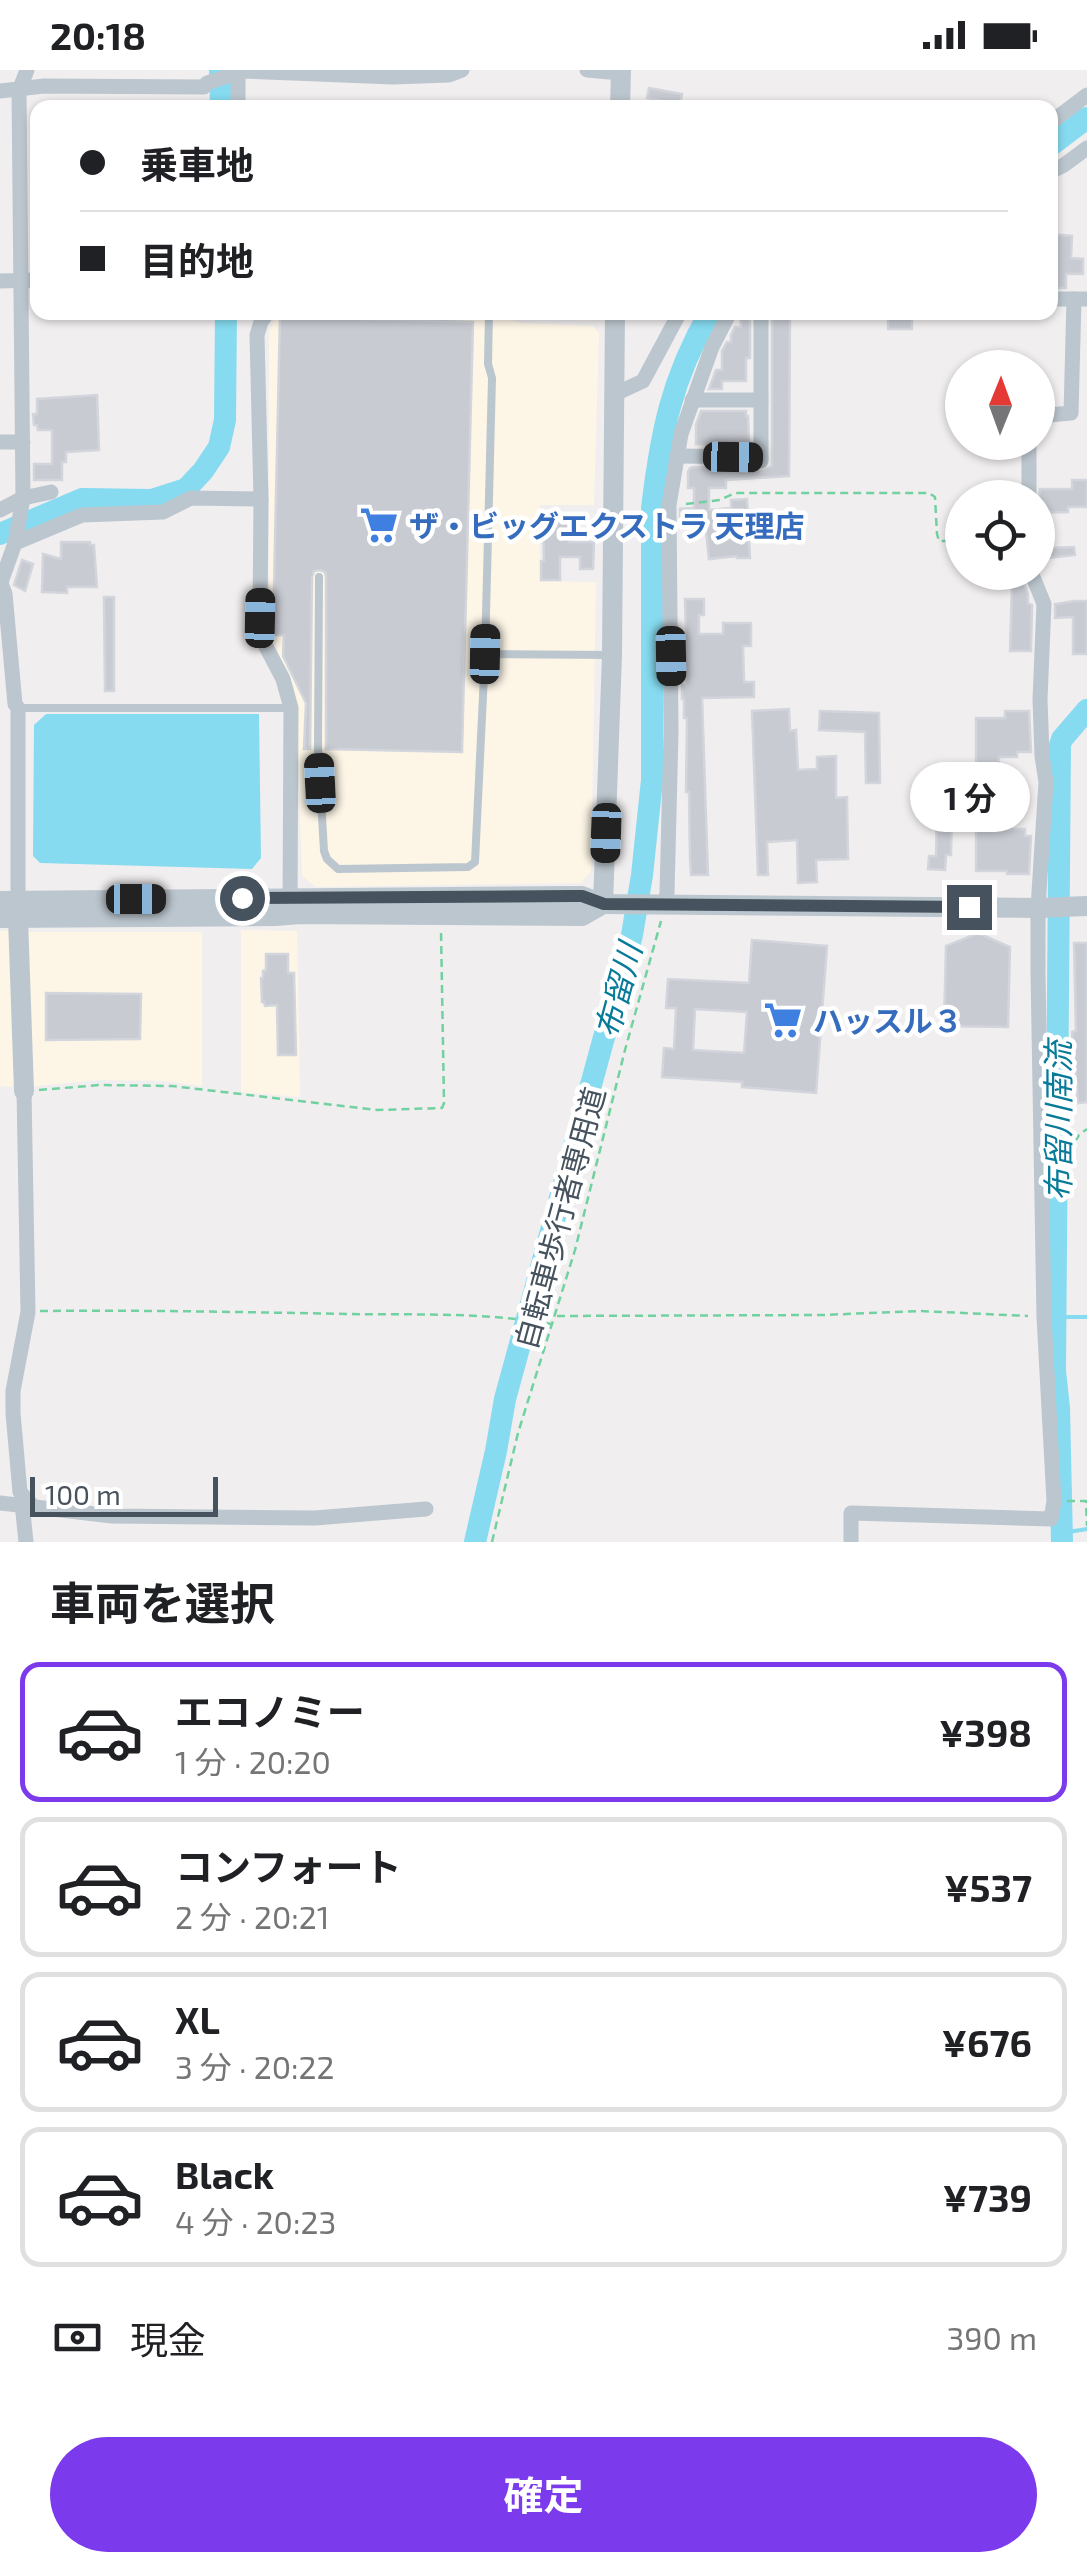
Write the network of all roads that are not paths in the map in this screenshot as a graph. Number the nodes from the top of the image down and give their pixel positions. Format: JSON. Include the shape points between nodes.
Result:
{"nodes":[{"id":1,"x":27,"y":70,"type":"edge"},
{"id":2,"x":462,"y":70,"type":"edge"},
{"id":3,"x":587,"y":70,"type":"edge"},
{"id":4,"x":621,"y":71,"type":"edge"},
{"id":5,"x":240,"y":72,"type":"edge"},
{"id":6,"x":0,"y":91,"type":"edge"},
{"id":7,"x":20,"y":91,"type":"junction"},
{"id":8,"x":1087,"y":95,"type":"edge"},
{"id":9,"x":238,"y":100,"type":"edge"},
{"id":10,"x":620,"y":100,"type":"edge"},
{"id":11,"x":1058,"y":117,"type":"edge"},
{"id":12,"x":1087,"y":148,"type":"edge"},
{"id":13,"x":1058,"y":167,"type":"edge"},
{"id":14,"x":20,"y":280,"type":"junction"},
{"id":15,"x":30,"y":280,"type":"edge"},
{"id":16,"x":0,"y":281,"type":"edge"},
{"id":17,"x":1080,"y":299,"type":"edge"},
{"id":18,"x":262,"y":320,"type":"edge"},
{"id":19,"x":489,"y":320,"type":"edge"},
{"id":20,"x":616,"y":320,"type":"edge"},
{"id":21,"x":676,"y":320,"type":"edge"},
{"id":22,"x":726,"y":320,"type":"edge"},
{"id":23,"x":761,"y":320,"type":"edge"},
{"id":24,"x":615,"y":394,"type":"junction"},
{"id":25,"x":692,"y":400,"type":"junction"},
{"id":26,"x":761,"y":400,"type":"junction"},
{"id":27,"x":1079,"y":412,"type":"edge"},
{"id":28,"x":0,"y":442,"type":"edge"},
{"id":29,"x":23,"y":442,"type":"junction"},
{"id":30,"x":677,"y":456,"type":"junction"},
{"id":31,"x":51,"y":492,"type":"dead end"},
{"id":32,"x":261,"y":500,"type":"junction"},
{"id":33,"x":21,"y":504,"type":"junction"},
{"id":34,"x":0,"y":510,"type":"edge"},
{"id":35,"x":16,"y":540,"type":"junction"},
{"id":36,"x":320,"y":577,"type":"dead end"},
{"id":37,"x":0,"y":584,"type":"edge"},
{"id":38,"x":1038,"y":590,"type":"edge"},
{"id":39,"x":485,"y":654,"type":"junction"},
{"id":40,"x":612,"y":655,"type":"junction"},
{"id":41,"x":18,"y":708,"type":"junction"},
{"id":42,"x":290,"y":708,"type":"junction"},
{"id":43,"x":608,"y":904,"type":"junction"},
{"id":44,"x":660,"y":904,"type":"junction"},
{"id":45,"x":1076,"y":906,"type":"edge"},
{"id":46,"x":290,"y":907,"type":"junction"},
{"id":47,"x":1040,"y":907,"type":"junction"},
{"id":48,"x":9,"y":909,"type":"edge"},
{"id":49,"x":24,"y":1091,"type":"joint"},
{"id":50,"x":0,"y":1503,"type":"edge"},
{"id":51,"x":34,"y":1506,"type":"junction"},
{"id":52,"x":426,"y":1509,"type":"dead end"},
{"id":53,"x":26,"y":1542,"type":"edge"},
{"id":54,"x":851,"y":1542,"type":"edge"}],
"edges":[{"from":1,"to":7,"type":"street"},
{"from":2,"to":5,"type":"street","via":[[393,76]]},
{"from":3,"to":4,"type":"street"},
{"from":4,"to":10,"type":"street"},
{"from":5,"to":7,"type":"street","via":[[204,86]]},
{"from":5,"to":9,"type":"street"},
{"from":6,"to":7,"type":"street"},
{"from":7,"to":14,"type":"street"},
{"from":8,"to":11,"type":"street"},
{"from":12,"to":13,"type":"street"},
{"from":14,"to":15,"type":"street"},
{"from":14,"to":16,"type":"street"},
{"from":14,"to":29,"type":"street"},
{"from":17,"to":27,"type":"street"},
{"from":18,"to":32,"type":"street","via":[[257,335]]},
{"from":19,"to":39,"type":"lane"},
{"from":20,"to":24,"type":"street"},
{"from":21,"to":24,"type":"street","via":[[643,381]]},
{"from":22,"to":25,"type":"street"},
{"from":23,"to":26,"type":"street"},
{"from":24,"to":40,"type":"street"},
{"from":25,"to":26,"type":"street"},
{"from":25,"to":30,"type":"street"},
{"from":26,"to":30,"type":"street","via":[[761,459]]},
{"from":28,"to":29,"type":"street"},
{"from":29,"to":33,"type":"street"},
{"from":30,"to":44,"type":"street","via":[[670,506],[667,894]]},
{"from":31,"to":33,"type":"street"},
{"from":32,"to":35,"type":"street","via":[[190,498],[162,512],[82,515]]},
{"from":32,"to":42,"type":"street","via":[[262,641]]},
{"from":33,"to":34,"type":"street"},
{"from":33,"to":35,"type":"street"},
{"from":35,"to":37,"type":"street"},
{"from":36,"to":39,"type":"lane","via":[[324,851],[338,869],[468,868],[475,862]]},
{"from":37,"to":41,"type":"street"},
{"from":38,"to":47,"type":"street","via":[[1044,604],[1040,699],[1046,782]]},
{"from":39,"to":40,"type":"lane"},
{"from":40,"to":43,"type":"street"},
{"from":41,"to":42,"type":"lane"},
{"from":41,"to":48,"type":"street"},
{"from":42,"to":46,"type":"street"},
{"from":43,"to":44,"type":"street"},
{"from":43,"to":46,"type":"street","via":[[572,896]]},
{"from":43,"to":46,"type":"street","via":[[582,916]]},
{"from":44,"to":47,"type":"street"},
{"from":45,"to":47,"type":"street"},
{"from":46,"to":48,"type":"street"},
{"from":47,"to":54,"type":"street","via":[[1051,1518],[850,1513]]},
{"from":48,"to":49,"type":"street"},
{"from":49,"to":51,"type":"street","via":[[28,1312],[13,1413],[20,1492]]},
{"from":50,"to":51,"type":"street"},
{"from":51,"to":52,"type":"street","via":[[112,1516],[315,1518]]},
{"from":51,"to":53,"type":"street","via":[[23,1512]]}]}
